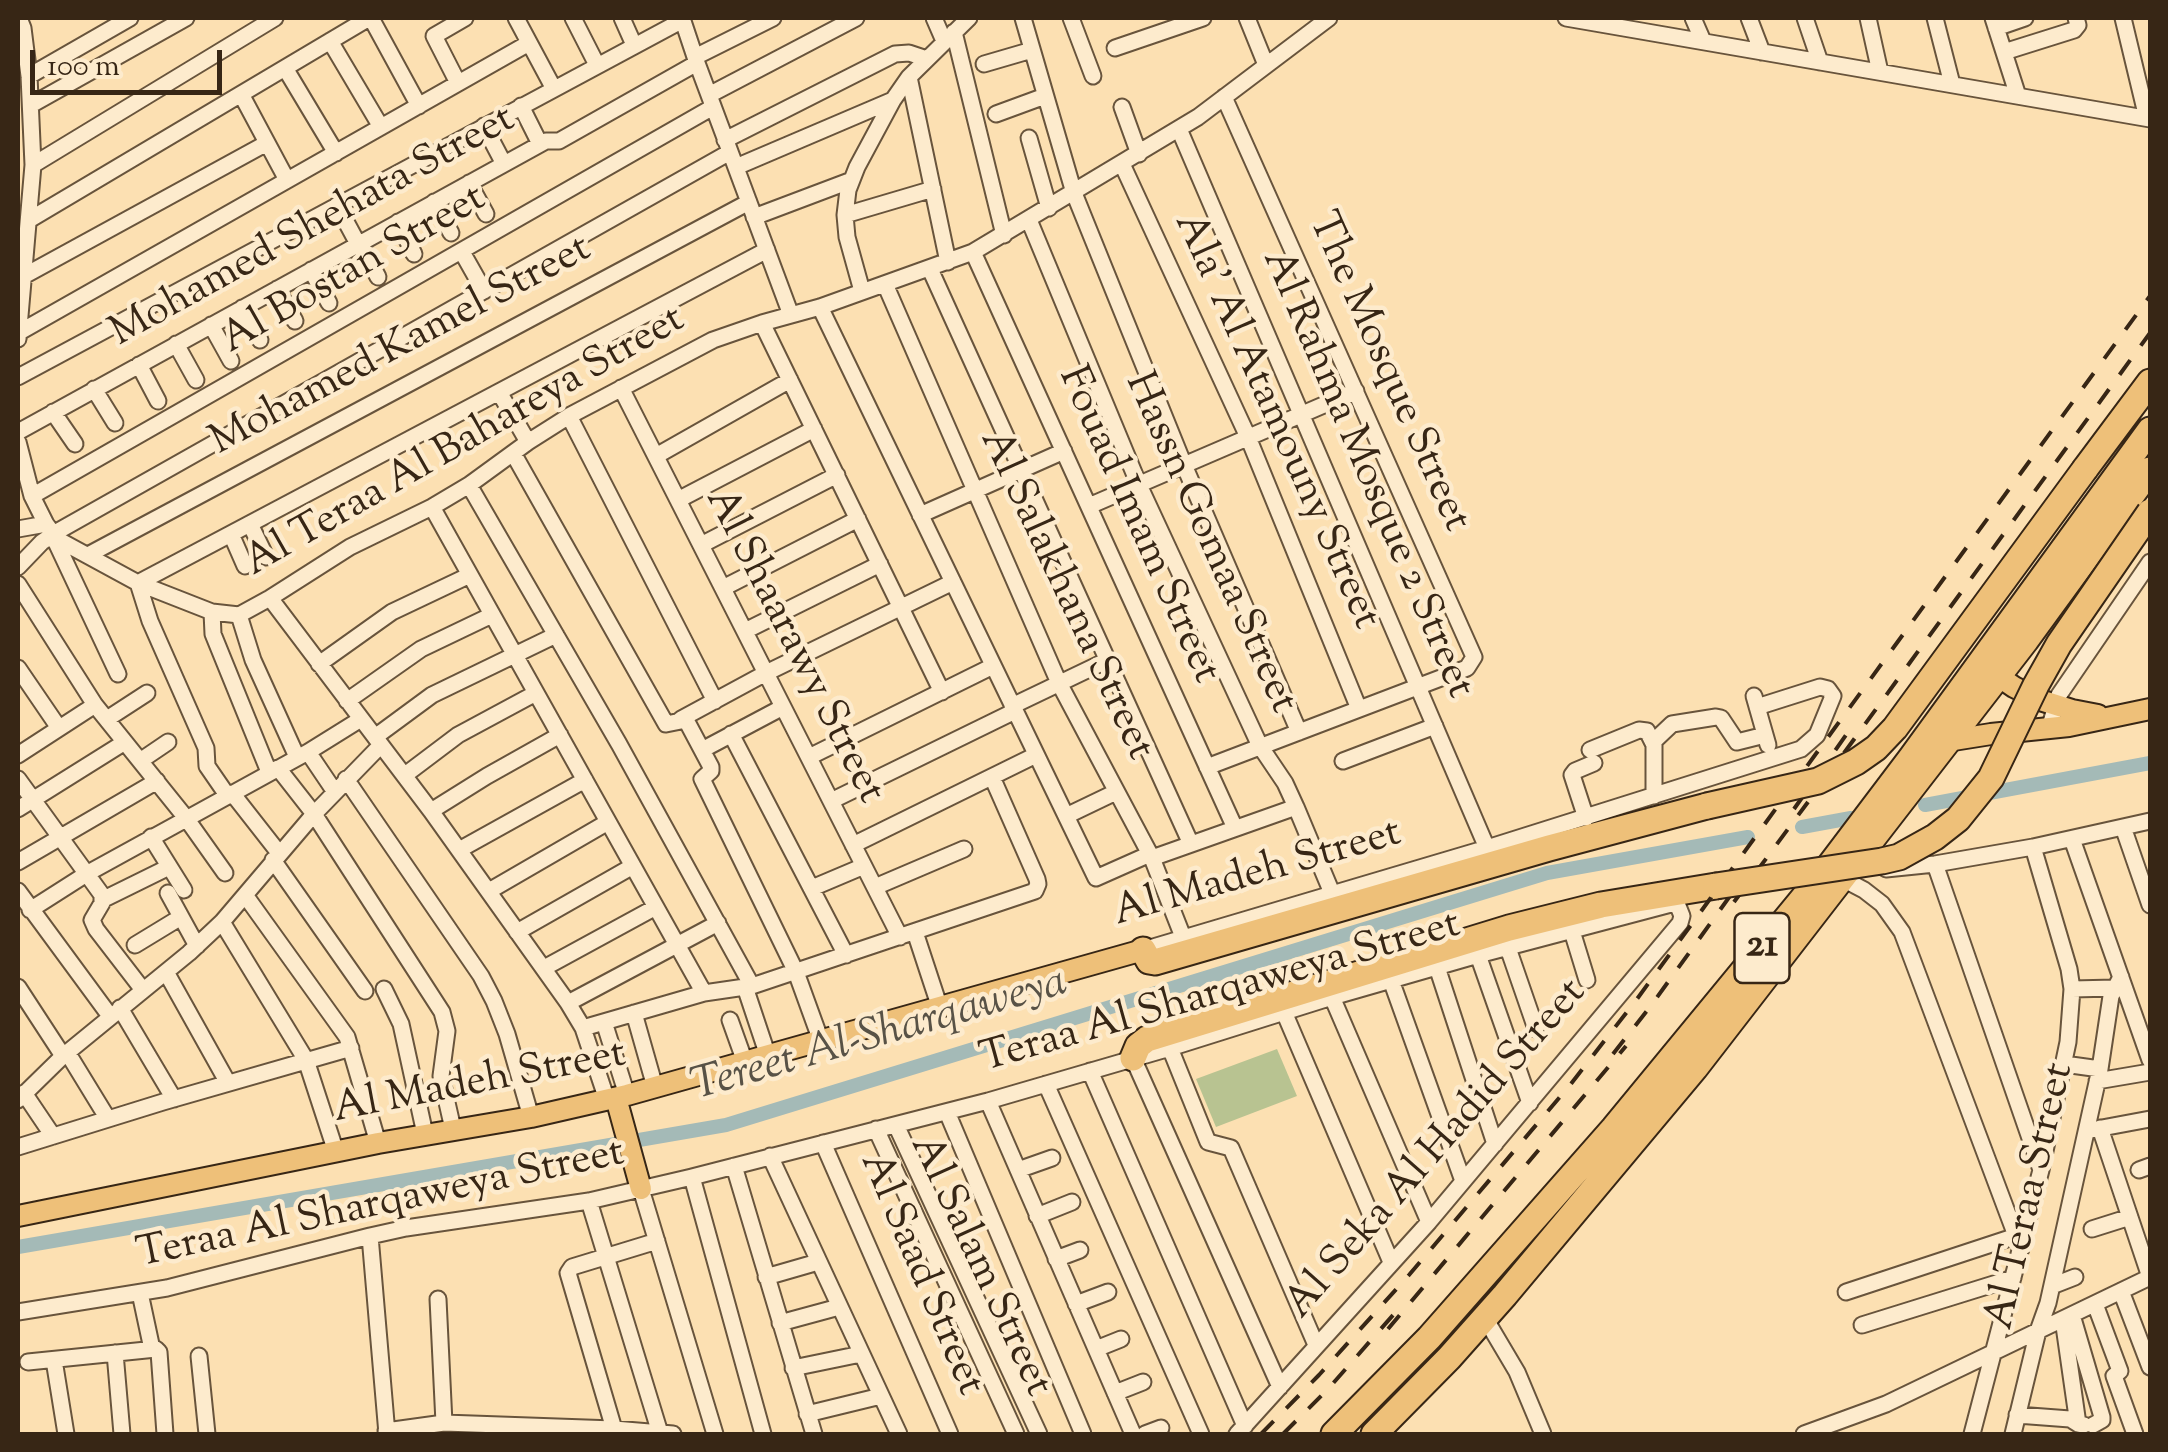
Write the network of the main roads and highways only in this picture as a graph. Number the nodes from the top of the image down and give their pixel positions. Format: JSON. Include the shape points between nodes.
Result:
{"nodes":[{"id":1,"x":2150,"y":382,"type":"edge"},
{"id":2,"x":2150,"y":430,"type":"edge"},
{"id":3,"x":2150,"y":470,"type":"edge"},
{"id":4,"x":2150,"y":512,"type":"edge"},
{"id":5,"x":1998,"y":676,"type":"junction"},
{"id":6,"x":2150,"y":709,"type":"edge"},
{"id":7,"x":2115,"y":716,"type":"junction"},
{"id":8,"x":1948,"y":741,"type":"junction"},
{"id":9,"x":1143,"y":950,"type":"joint"},
{"id":10,"x":1134,"y":1058,"type":"road end"},
{"id":11,"x":617,"y":1098,"type":"junction"},
{"id":12,"x":640,"y":1182,"type":"road end"},
{"id":13,"x":18,"y":1216,"type":"edge"},
{"id":14,"x":1334,"y":1434,"type":"edge"},
{"id":15,"x":1374,"y":1434,"type":"edge"}],
"edges":[{"from":1,"to":9,"type":"highway","bridge":true,"via":[[1895,728],[1856,762],[1818,781],[1549,848],[1155,962]]},
{"from":2,"to":14,"type":"highway","number":"21","via":[[1824,873],[1614,1128],[1429,1338]]},
{"from":3,"to":5,"type":"highway","number":"21"},
{"from":4,"to":10,"type":"highway","bridge":true,"via":[[2065,634],[1991,778],[1958,819],[1899,857],[1601,905],[1508,928],[1147,1038]]},
{"from":5,"to":7,"type":"main road","via":[[2054,706]]},
{"from":5,"to":8,"type":"highway","number":"21"},
{"from":6,"to":7,"type":"main road"},
{"from":7,"to":8,"type":"main road"},
{"from":8,"to":15,"type":"highway","number":"21","via":[[1695,1068],[1449,1358]]},
{"from":9,"to":11,"type":"main road","name":"Al Madeh Street"},
{"from":11,"to":12,"type":"main road"},
{"from":11,"to":13,"type":"main road","name":"Al Madeh Street"}]}
